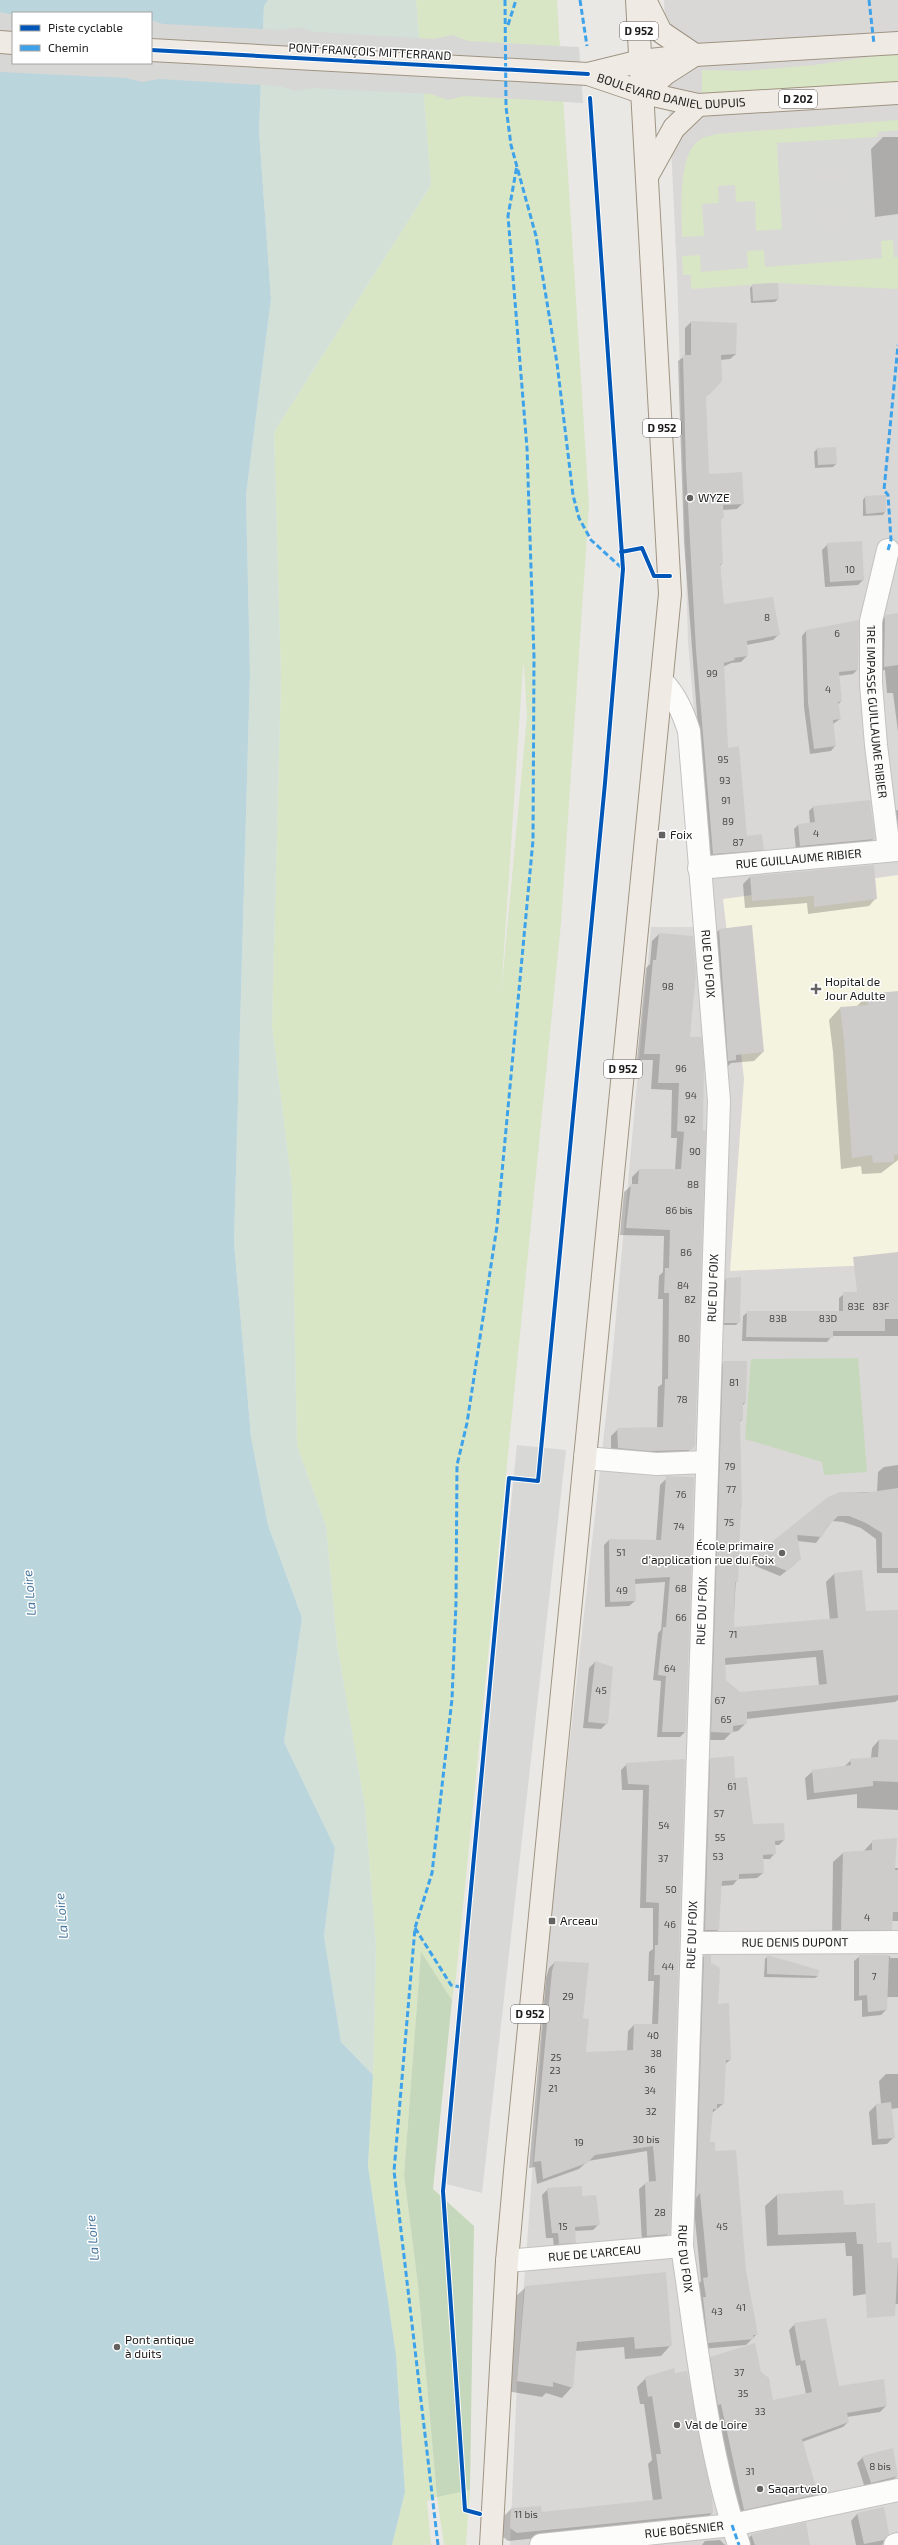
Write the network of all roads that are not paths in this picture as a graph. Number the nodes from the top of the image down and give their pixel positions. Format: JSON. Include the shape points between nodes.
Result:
{"nodes":[{"id":1,"x":637,"y":0,"type":"edge"},
{"id":2,"x":645,"y":0,"type":"edge"},
{"id":3,"x":0,"y":42,"type":"edge"},
{"id":4,"x":12,"y":43,"type":"edge"},
{"id":5,"x":898,"y":43,"type":"edge"},
{"id":6,"x":152,"y":50,"type":"edge"},
{"id":7,"x":695,"y":55,"type":"junction"},
{"id":8,"x":641,"y":61,"type":"junction"},
{"id":9,"x":585,"y":74,"type":"junction"},
{"id":10,"x":644,"y":93,"type":"junction"},
{"id":11,"x":898,"y":93,"type":"edge"},
{"id":12,"x":698,"y":105,"type":"junction"},
{"id":13,"x":648,"y":174,"type":"junction"},
{"id":14,"x":888,"y":550,"type":"dead end"},
{"id":15,"x":662,"y":681,"type":"junction"},
{"id":16,"x":894,"y":850,"type":"edge"},
{"id":17,"x":699,"y":868,"type":"junction"},
{"id":18,"x":584,"y":1458,"type":"junction"},
{"id":19,"x":707,"y":1462,"type":"junction"},
{"id":20,"x":898,"y":1942,"type":"edge"},
{"id":21,"x":692,"y":1943,"type":"junction"},
{"id":22,"x":682,"y":2246,"type":"junction"},
{"id":23,"x":507,"y":2261,"type":"junction"},
{"id":24,"x":898,"y":2490,"type":"edge"},
{"id":25,"x":732,"y":2525,"type":"junction"},
{"id":26,"x":898,"y":2544,"type":"edge"},
{"id":27,"x":491,"y":2545,"type":"edge"},
{"id":28,"x":540,"y":2545,"type":"edge"},
{"id":29,"x":739,"y":2545,"type":"edge"},
{"id":30,"x":895,"y":2545,"type":"edge"}],
"edges":[{"from":1,"to":8,"type":"main road","number":"D 952"},
{"from":2,"to":7,"type":"main road","via":[[661,32]]},
{"from":3,"to":4,"type":"main road"},
{"from":5,"to":7,"type":"main road","name":"BOULEVARD DANIEL DUPUIS"},
{"from":6,"to":9,"type":"main road","name":"PONT FRANÇOIS MITTERRAND"},
{"from":7,"to":8,"type":"main road","name":"BOULEVARD DANIEL DUPUIS"},
{"from":7,"to":10,"type":"main road","via":[[665,74]]},
{"from":8,"to":9,"type":"main road","name":"BOULEVARD DANIEL DUPUIS"},
{"from":8,"to":10,"type":"main road","number":"D 952"},
{"from":9,"to":10,"type":"main road","name":"BOULEVARD DANIEL DUPUIS"},
{"from":10,"to":12,"type":"main road","name":"BOULEVARD DANIEL DUPUIS","number":"D 202"},
{"from":10,"to":13,"type":"main road","number":"D 952"},
{"from":11,"to":12,"type":"main road","name":"BOULEVARD DANIEL DUPUIS","number":"D 202"},
{"from":12,"to":13,"type":"main road","via":[[674,128]]},
{"from":13,"to":15,"type":"main road","number":"D 952","via":[[670,594]]},
{"from":14,"to":16,"type":"street","name":"1RE IMPASSE GUILLAUME RIBIER","via":[[871,621],[871,652],[876,745]]},
{"from":15,"to":17,"type":"street","name":"RUE DU FOIX","via":[[673,693],[689,731]]},
{"from":15,"to":18,"type":"main road","number":"D 952"},
{"from":16,"to":17,"type":"street","name":"RUE GUILLAUME RIBIER"},
{"from":17,"to":19,"type":"street","name":"RUE DU FOIX","via":[[707,937],[719,1101]]},
{"from":18,"to":19,"type":"street","via":[[658,1464]]},
{"from":18,"to":23,"type":"main road","number":"D 952"},
{"from":19,"to":21,"type":"street","name":"RUE DU FOIX"},
{"from":20,"to":21,"type":"street","name":"RUE DENIS DUPONT"},
{"from":21,"to":22,"type":"street","name":"RUE DU FOIX"},
{"from":22,"to":23,"type":"street","name":"RUE DE L'ARCEAU"},
{"from":22,"to":25,"type":"street","name":"RUE DU FOIX","via":[[707,2412]]},
{"from":23,"to":27,"type":"main road","number":"D 952"},
{"from":24,"to":25,"type":"street","name":"RUE BOËSNIER"},
{"from":25,"to":28,"type":"street","name":"RUE BOËSNIER"},
{"from":25,"to":29,"type":"street","name":"RUE DU FOIX"},
{"from":26,"to":30,"type":"street"}]}
